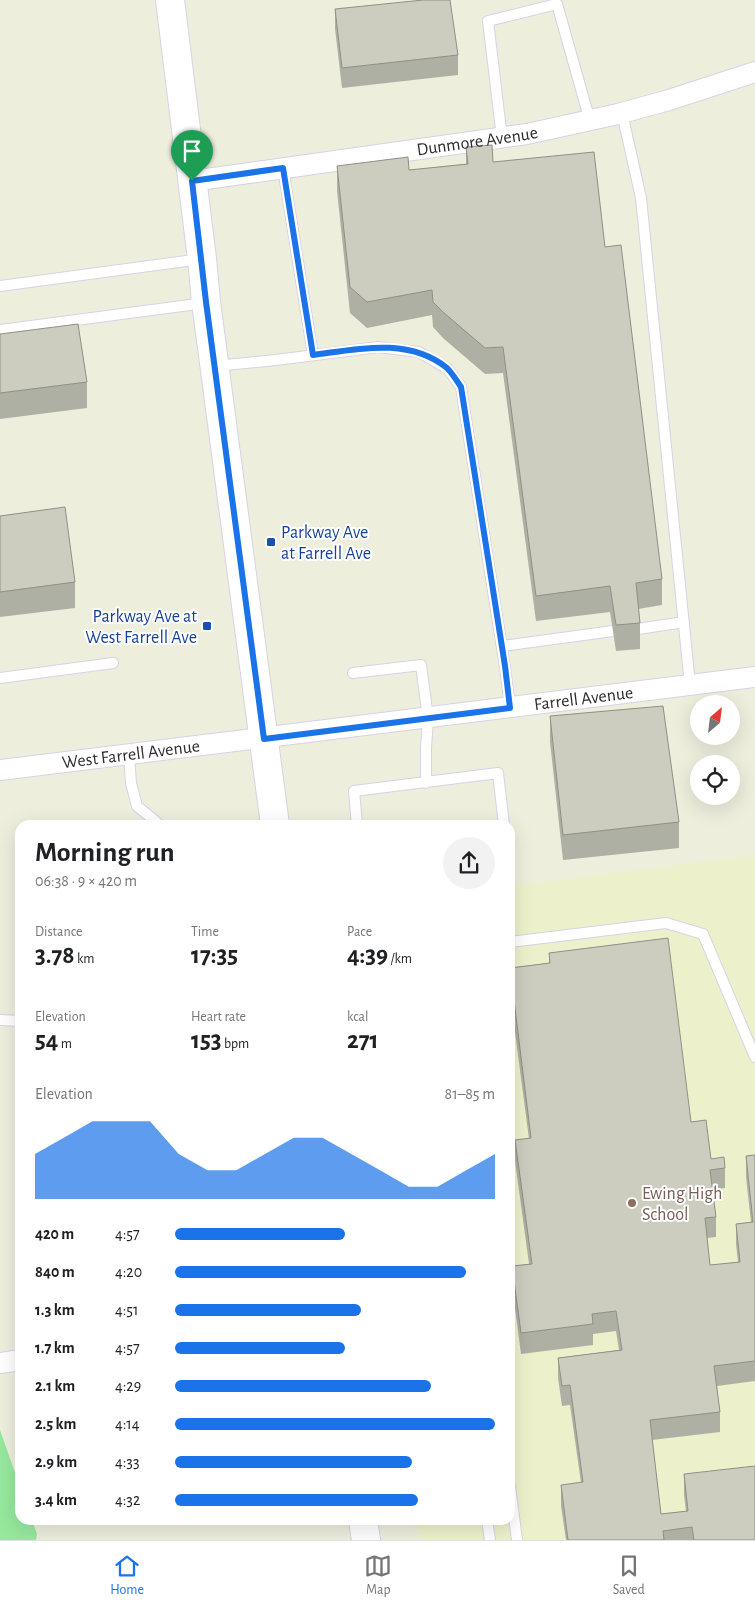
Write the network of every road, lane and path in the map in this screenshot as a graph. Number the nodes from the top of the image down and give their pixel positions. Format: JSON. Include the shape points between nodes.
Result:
{"nodes":[{"id":1,"x":170,"y":0,"type":"edge"},
{"id":2,"x":755,"y":72,"type":"edge"},
{"id":3,"x":622,"y":113,"type":"junction"},
{"id":4,"x":590,"y":121,"type":"junction"},
{"id":5,"x":502,"y":138,"type":"junction"},
{"id":6,"x":283,"y":168,"type":"junction"},
{"id":7,"x":192,"y":181,"type":"junction"},
{"id":8,"x":202,"y":259,"type":"junction"},
{"id":9,"x":0,"y":286,"type":"edge"},
{"id":10,"x":206,"y":302,"type":"junction"},
{"id":11,"x":0,"y":330,"type":"edge"},
{"id":12,"x":313,"y":355,"type":"junction"},
{"id":13,"x":215,"y":366,"type":"junction"},
{"id":14,"x":684,"y":622,"type":"junction"},
{"id":15,"x":638,"y":629,"type":"edge"},
{"id":16,"x":613,"y":631,"type":"edge"},
{"id":17,"x":502,"y":646,"type":"junction"},
{"id":18,"x":113,"y":663,"type":"dead end"},
{"id":19,"x":353,"y":673,"type":"dead end"},
{"id":20,"x":755,"y":677,"type":"edge"},
{"id":21,"x":0,"y":678,"type":"edge"},
{"id":22,"x":690,"y":685,"type":"junction"},
{"id":23,"x":510,"y":708,"type":"junction"},
{"id":24,"x":428,"y":718,"type":"junction"},
{"id":25,"x":264,"y":739,"type":"junction"},
{"id":26,"x":128,"y":755,"type":"junction"},
{"id":27,"x":0,"y":770,"type":"edge"},
{"id":28,"x":426,"y":783,"type":"junction"},
{"id":29,"x":154,"y":820,"type":"edge"},
{"id":30,"x":274,"y":820,"type":"edge"},
{"id":31,"x":357,"y":820,"type":"edge"},
{"id":32,"x":503,"y":820,"type":"edge"},
{"id":33,"x":515,"y":941,"type":"edge"},
{"id":34,"x":0,"y":1020,"type":"edge"},
{"id":35,"x":15,"y":1020,"type":"edge"},
{"id":36,"x":755,"y":1056,"type":"edge"},
{"id":37,"x":15,"y":1361,"type":"edge"},
{"id":38,"x":0,"y":1364,"type":"edge"},
{"id":39,"x":364,"y":1525,"type":"edge"},
{"id":40,"x":488,"y":1525,"type":"edge"},
{"id":41,"x":515,"y":1525,"type":"edge"},
{"id":42,"x":366,"y":1540,"type":"edge"},
{"id":43,"x":490,"y":1540,"type":"edge"},
{"id":44,"x":517,"y":1540,"type":"edge"}],
"edges":[{"from":1,"to":7,"type":"main road"},
{"from":2,"to":3,"type":"street","name":"Dunmore Avenue"},
{"from":3,"to":4,"type":"street","name":"Dunmore Avenue"},
{"from":3,"to":14,"type":"lane","via":[[641,198]]},
{"from":4,"to":5,"type":"street","name":"Dunmore Avenue"},
{"from":4,"to":5,"type":"lane","via":[[557,4],[488,21]]},
{"from":5,"to":6,"type":"street","name":"Dunmore Avenue"},
{"from":6,"to":7,"type":"street","name":"Dunmore Avenue"},
{"from":6,"to":12,"type":"lane"},
{"from":7,"to":8,"type":"main road"},
{"from":8,"to":9,"type":"lane"},
{"from":8,"to":10,"type":"main road"},
{"from":10,"to":11,"type":"lane"},
{"from":10,"to":13,"type":"main road"},
{"from":12,"to":13,"type":"lane"},
{"from":12,"to":17,"type":"lane","via":[[378,347],[420,352],[448,369],[461,387]]},
{"from":13,"to":25,"type":"main road"},
{"from":14,"to":15,"type":"lane"},
{"from":14,"to":22,"type":"lane"},
{"from":16,"to":17,"type":"lane"},
{"from":17,"to":23,"type":"lane"},
{"from":18,"to":21,"type":"lane"},
{"from":19,"to":24,"type":"lane","via":[[421,665]]},
{"from":20,"to":22,"type":"street","name":"Farrell Avenue"},
{"from":22,"to":23,"type":"street","name":"Farrell Avenue"},
{"from":23,"to":24,"type":"street","name":"Farrell Avenue"},
{"from":24,"to":25,"type":"street","name":"Farrell Avenue"},
{"from":24,"to":28,"type":"lane"},
{"from":25,"to":26,"type":"street","name":"West Farrell Avenue"},
{"from":25,"to":30,"type":"main road"},
{"from":26,"to":27,"type":"street","name":"West Farrell Avenue"},
{"from":26,"to":29,"type":"lane","via":[[137,806]]},
{"from":28,"to":31,"type":"lane","via":[[354,792]]},
{"from":28,"to":32,"type":"lane","via":[[498,773]]},
{"from":33,"to":36,"type":"lane","via":[[666,923],[703,934]]},
{"from":34,"to":35,"type":"lane"},
{"from":37,"to":38,"type":"street"},
{"from":39,"to":42,"type":"main road"},
{"from":40,"to":43,"type":"lane"},
{"from":41,"to":44,"type":"lane"}]}
